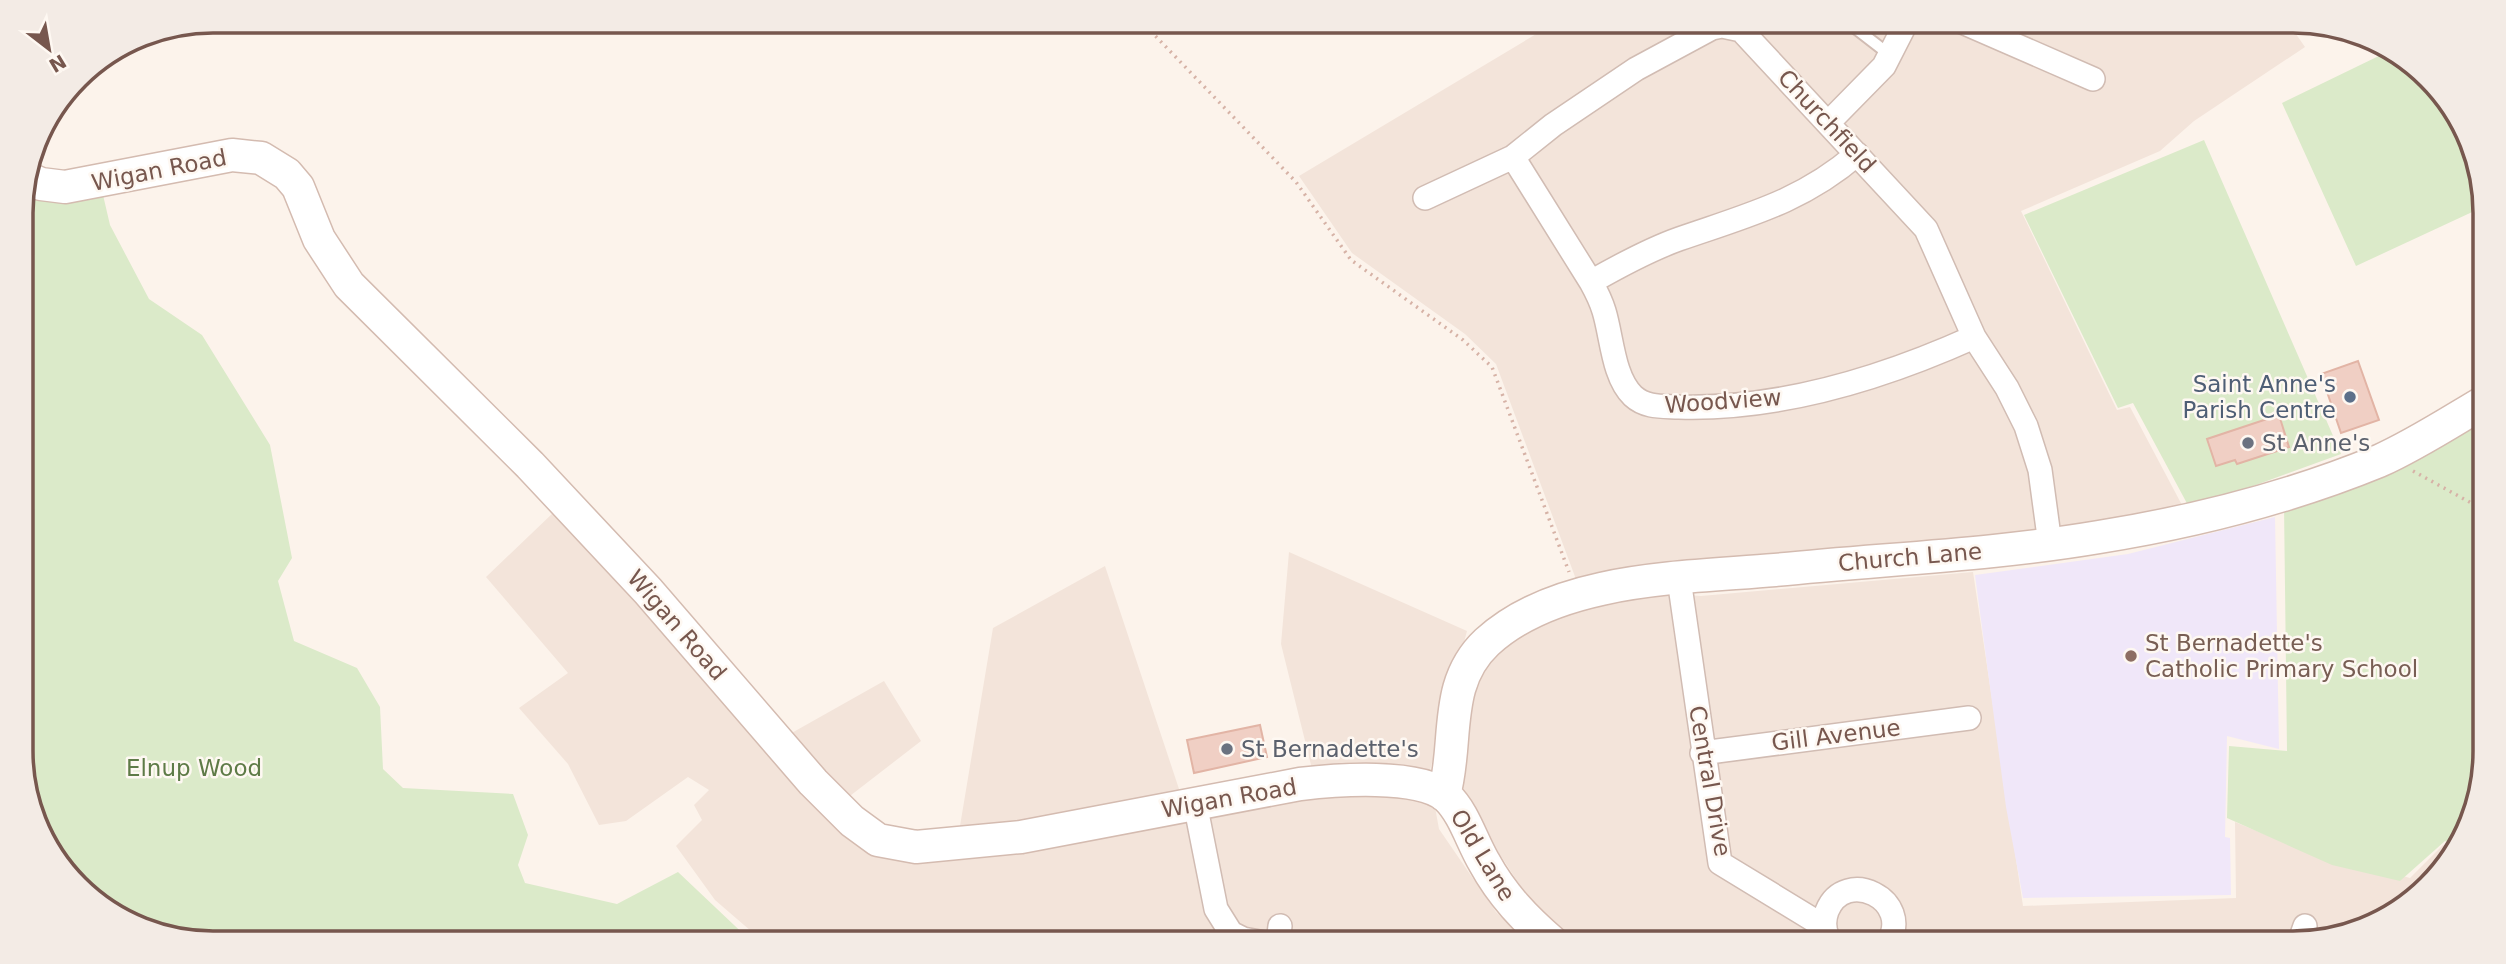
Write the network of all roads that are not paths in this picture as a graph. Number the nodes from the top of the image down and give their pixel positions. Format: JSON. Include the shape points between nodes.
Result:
{"nodes":[{"id":1,"x":1707,"y":33,"type":"edge"},
{"id":2,"x":1745,"y":33,"type":"edge"},
{"id":3,"x":1862,"y":33,"type":"edge"},
{"id":4,"x":1901,"y":33,"type":"edge"},
{"id":5,"x":1989,"y":33,"type":"edge"},
{"id":6,"x":1890,"y":55,"type":"junction"},
{"id":7,"x":2094,"y":78,"type":"dead end"},
{"id":8,"x":1829,"y":122,"type":"junction"},
{"id":9,"x":1857,"y":154,"type":"junction"},
{"id":10,"x":1513,"y":157,"type":"junction"},
{"id":11,"x":36,"y":182,"type":"edge"},
{"id":12,"x":1425,"y":198,"type":"dead end"},
{"id":13,"x":1591,"y":282,"type":"junction"},
{"id":14,"x":1974,"y":337,"type":"junction"},
{"id":15,"x":2473,"y":408,"type":"edge"},
{"id":16,"x":2050,"y":544,"type":"junction"},
{"id":17,"x":1679,"y":579,"type":"junction"},
{"id":18,"x":1969,"y":718,"type":"dead end"},
{"id":19,"x":1702,"y":752,"type":"junction"},
{"id":20,"x":1444,"y":795,"type":"junction"},
{"id":21,"x":1195,"y":803,"type":"junction"},
{"id":22,"x":1539,"y":930,"type":"edge"},
{"id":23,"x":1821,"y":930,"type":"edge"},
{"id":24,"x":1828,"y":930,"type":"edge"},
{"id":25,"x":1892,"y":930,"type":"edge"},
{"id":26,"x":1224,"y":931,"type":"edge"}],
"edges":[{"from":1,"to":10,"type":"street","name":"Churchfield","via":[[1636,69]]},
{"from":2,"to":8,"type":"street","name":"Churchfield"},
{"from":3,"to":6,"type":"lane"},
{"from":4,"to":6,"type":"street"},
{"from":5,"to":7,"type":"street"},
{"from":6,"to":8,"type":"street","via":[[1871,82]]},
{"from":8,"to":9,"type":"street","name":"Churchfield"},
{"from":9,"to":13,"type":"street","via":[[1825,180],[1780,204],[1679,239]]},
{"from":9,"to":14,"type":"street","name":"Churchfield","via":[[1926,229]]},
{"from":10,"to":12,"type":"street","name":"Churchfield"},
{"from":10,"to":13,"type":"street","name":"Woodview"},
{"from":11,"to":21,"type":"main road","name":"Wigan Road","via":[[65,187],[232,155],[261,158],[287,174],[306,202],[327,253],[349,285],[530,465],[648,591],[813,782],[878,840],[916,847],[965,843],[1052,832]]},
{"from":13,"to":14,"type":"street","name":"Woodview","via":[[1626,388],[1637,400],[1653,406],[1773,401],[1899,367]]},
{"from":14,"to":16,"type":"street","name":"Churchfield","via":[[2011,396],[2032,442]]},
{"from":15,"to":16,"type":"main road","name":"Church Lane","via":[[2396,452],[2284,494],[2134,531]]},
{"from":16,"to":17,"type":"main road","name":"Church Lane"},
{"from":17,"to":19,"type":"street","name":"Central Drive"},
{"from":17,"to":20,"type":"main road","name":"Church Lane","via":[[1577,595],[1537,609],[1488,641],[1468,666],[1455,702]]},
{"from":18,"to":19,"type":"street","name":"Gill Avenue"},
{"from":19,"to":23,"type":"street","name":"Central Drive","via":[[1720,863]]},
{"from":20,"to":21,"type":"main road","name":"Wigan Road","via":[[1393,782],[1338,779]]},
{"from":20,"to":22,"type":"main road","name":"Old Lane","via":[[1504,894]]},
{"from":21,"to":26,"type":"street"},
{"from":24,"to":25,"type":"street","name":"Central Drive","via":[[1829,905],[1858,889],[1869,890],[1888,904]]}]}
